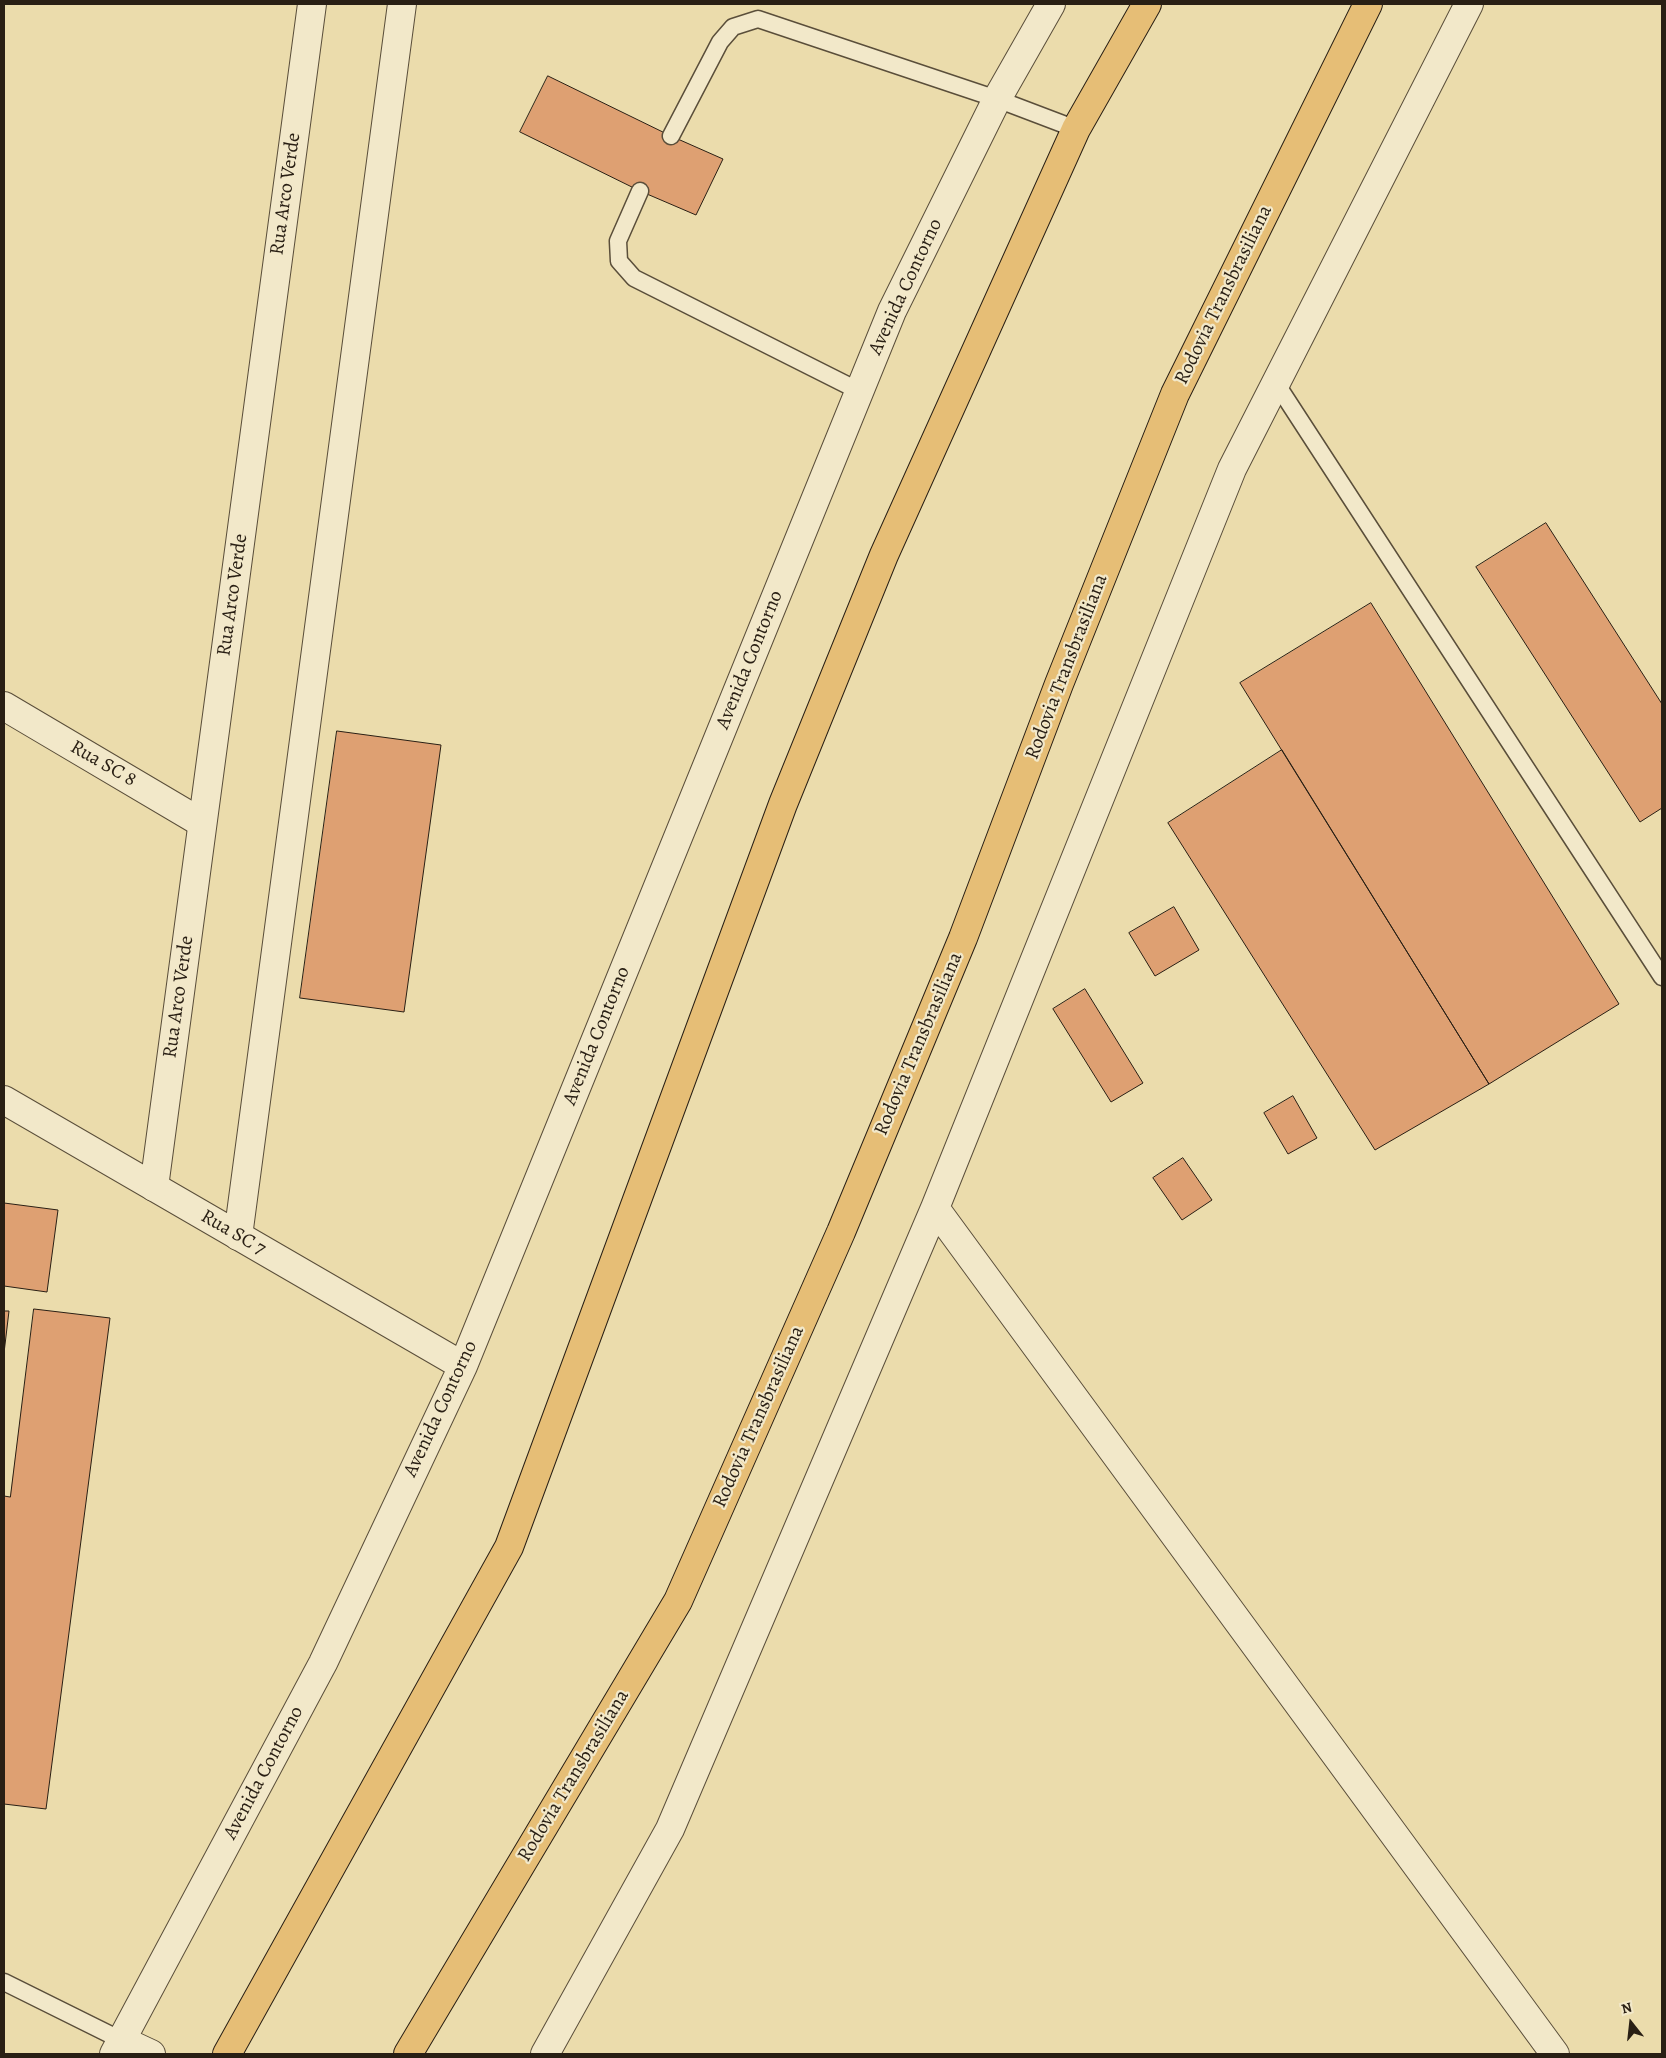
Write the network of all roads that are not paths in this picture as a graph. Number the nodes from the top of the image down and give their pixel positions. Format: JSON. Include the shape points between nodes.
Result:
{"nodes":[{"id":1,"x":312,"y":4,"type":"edge"},
{"id":2,"x":402,"y":4,"type":"edge"},
{"id":3,"x":1052,"y":4,"type":"edge"},
{"id":4,"x":1147,"y":4,"type":"edge"},
{"id":5,"x":1368,"y":4,"type":"edge"},
{"id":6,"x":1469,"y":4,"type":"edge"},
{"id":7,"x":996,"y":99,"type":"junction"},
{"id":8,"x":1076,"y":129,"type":"junction"},
{"id":9,"x":671,"y":136,"type":"dead end"},
{"id":10,"x":640,"y":191,"type":"dead end"},
{"id":11,"x":1276,"y":383,"type":"junction"},
{"id":12,"x":859,"y":391,"type":"junction"},
{"id":13,"x":4,"y":706,"type":"edge"},
{"id":14,"x":202,"y":823,"type":"junction"},
{"id":15,"x":1662,"y":977,"type":"edge"},
{"id":16,"x":4,"y":1100,"type":"edge"},
{"id":17,"x":154,"y":1187,"type":"junction"},
{"id":18,"x":935,"y":1208,"type":"junction"},
{"id":19,"x":238,"y":1236,"type":"junction"},
{"id":20,"x":463,"y":1366,"type":"junction"},
{"id":21,"x":4,"y":1982,"type":"edge"},
{"id":22,"x":118,"y":2047,"type":"edge"},
{"id":23,"x":151,"y":2054,"type":"edge"},
{"id":24,"x":227,"y":2054,"type":"edge"},
{"id":25,"x":408,"y":2054,"type":"edge"},
{"id":26,"x":545,"y":2054,"type":"edge"},
{"id":27,"x":1555,"y":2054,"type":"edge"}],
"edges":[{"from":1,"to":14,"type":"street","name":"Rua Arco Verde"},
{"from":2,"to":19,"type":"street"},
{"from":3,"to":7,"type":"street","name":"Avenida Contorno"},
{"from":4,"to":8,"type":"highway"},
{"from":5,"to":25,"type":"highway","name":"Rodovia Transbrasiliana","via":[[1176,394],[1059,684],[963,938],[841,1232],[678,1601]]},
{"from":6,"to":11,"type":"street"},
{"from":7,"to":8,"type":"lane"},
{"from":7,"to":9,"type":"lane","via":[[758,19],[733,27],[720,42]]},
{"from":7,"to":12,"type":"street","name":"Avenida Contorno","via":[[892,311]]},
{"from":8,"to":24,"type":"highway","via":[[884,555],[783,804],[509,1547]]},
{"from":10,"to":12,"type":"lane","via":[[618,241],[619,260],[634,278]]},
{"from":11,"to":15,"type":"lane"},
{"from":11,"to":18,"type":"street","via":[[1232,469]]},
{"from":12,"to":20,"type":"street","name":"Avenida Contorno"},
{"from":13,"to":14,"type":"street","name":"Rua SC 8"},
{"from":14,"to":17,"type":"street","name":"Rua Arco Verde"},
{"from":16,"to":17,"type":"street","name":"Rua SC 7"},
{"from":17,"to":19,"type":"street","name":"Rua SC 7"},
{"from":18,"to":26,"type":"street","via":[[670,1828]]},
{"from":18,"to":27,"type":"street"},
{"from":19,"to":20,"type":"street","name":"Rua SC 7"},
{"from":20,"to":22,"type":"street","name":"Avenida Contorno","via":[[322,1662]]},
{"from":21,"to":22,"type":"lane"},
{"from":22,"to":23,"type":"street"}]}
